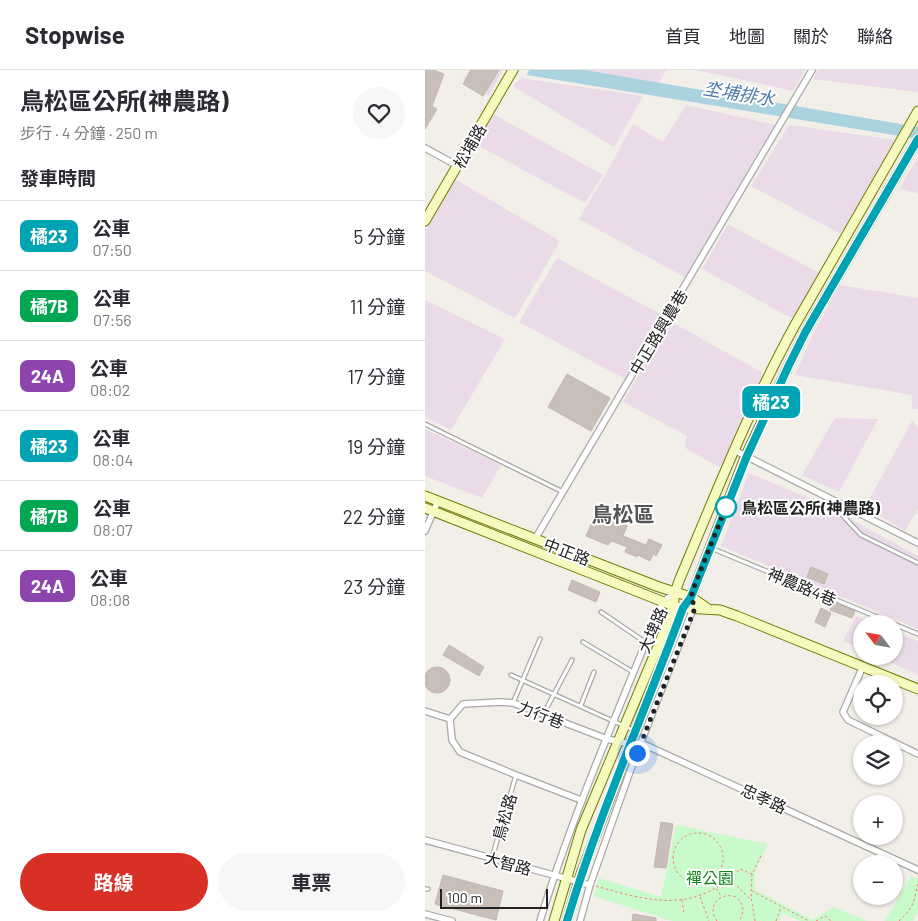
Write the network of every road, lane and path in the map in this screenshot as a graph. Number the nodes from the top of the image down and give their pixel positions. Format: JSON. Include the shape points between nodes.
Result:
{"nodes":[{"id":1,"x":513,"y":70,"type":"edge"},
{"id":2,"x":812,"y":70,"type":"edge"},
{"id":3,"x":917,"y":112,"type":"edge"},
{"id":4,"x":918,"y":139,"type":"edge"},
{"id":5,"x":425,"y":148,"type":"edge"},
{"id":6,"x":458,"y":166,"type":"junction"},
{"id":7,"x":425,"y":221,"type":"edge"},
{"id":8,"x":841,"y":245,"type":"junction"},
{"id":9,"x":852,"y":252,"type":"junction"},
{"id":10,"x":425,"y":424,"type":"edge"},
{"id":11,"x":734,"y":450,"type":"junction"},
{"id":12,"x":747,"y":456,"type":"junction"},
{"id":13,"x":563,"y":492,"type":"junction"},
{"id":14,"x":425,"y":496,"type":"edge"},
{"id":15,"x":825,"y":496,"type":"junction"},
{"id":16,"x":438,"y":501,"type":"junction"},
{"id":17,"x":429,"y":510,"type":"edge"},
{"id":18,"x":425,"y":531,"type":"edge"},
{"id":19,"x":535,"y":539,"type":"junction"},
{"id":20,"x":918,"y":543,"type":"edge"},
{"id":21,"x":710,"y":547,"type":"junction"},
{"id":22,"x":918,"y":563,"type":"edge"},
{"id":23,"x":675,"y":592,"type":"junction"},
{"id":24,"x":691,"y":597,"type":"junction"},
{"id":25,"x":663,"y":602,"type":"junction"},
{"id":26,"x":678,"y":607,"type":"junction"},
{"id":27,"x":695,"y":608,"type":"junction"},
{"id":28,"x":707,"y":608,"type":"junction"},
{"id":29,"x":601,"y":612,"type":"dead end"},
{"id":30,"x":872,"y":615,"type":"edge"},
{"id":31,"x":903,"y":628,"type":"edge"},
{"id":32,"x":918,"y":634,"type":"edge"},
{"id":33,"x":540,"y":639,"type":"dead end"},
{"id":34,"x":583,"y":642,"type":"dead end"},
{"id":35,"x":646,"y":642,"type":"junction"},
{"id":36,"x":572,"y":660,"type":"dead end"},
{"id":37,"x":863,"y":666,"type":"junction"},
{"id":38,"x":594,"y":672,"type":"dead end"},
{"id":39,"x":633,"y":672,"type":"junction"},
{"id":40,"x":511,"y":675,"type":"dead end"},
{"id":41,"x":523,"y":681,"type":"junction"},
{"id":42,"x":918,"y":689,"type":"edge"},
{"id":43,"x":553,"y":694,"type":"junction"},
{"id":44,"x":513,"y":703,"type":"junction"},
{"id":45,"x":581,"y":705,"type":"junction"},
{"id":46,"x":425,"y":711,"type":"edge"},
{"id":47,"x":543,"y":716,"type":"junction"},
{"id":48,"x":450,"y":719,"type":"junction"},
{"id":49,"x":614,"y":721,"type":"junction"},
{"id":50,"x":625,"y":726,"type":"junction"},
{"id":51,"x":635,"y":730,"type":"junction"},
{"id":52,"x":607,"y":739,"type":"junction"},
{"id":53,"x":618,"y":742,"type":"junction"},
{"id":54,"x":641,"y":743,"type":"junction"},
{"id":55,"x":629,"y":744,"type":"junction"},
{"id":56,"x":918,"y":754,"type":"edge"},
{"id":57,"x":516,"y":776,"type":"junction"},
{"id":58,"x":581,"y":800,"type":"junction"},
{"id":59,"x":425,"y":840,"type":"edge"},
{"id":60,"x":762,"y":854,"type":"dead end"},
{"id":61,"x":492,"y":859,"type":"junction"},
{"id":62,"x":918,"y":870,"type":"edge"},
{"id":63,"x":752,"y":874,"type":"junction"},
{"id":64,"x":554,"y":876,"type":"junction"},
{"id":65,"x":729,"y":878,"type":"junction"},
{"id":66,"x":566,"y":879,"type":"junction"},
{"id":67,"x":710,"y":880,"type":"junction"},
{"id":68,"x":578,"y":882,"type":"junction"},
{"id":69,"x":918,"y":882,"type":"edge"},
{"id":70,"x":590,"y":885,"type":"junction"},
{"id":71,"x":716,"y":888,"type":"junction"},
{"id":72,"x":751,"y":890,"type":"junction"},
{"id":73,"x":700,"y":896,"type":"junction"},
{"id":74,"x":721,"y":897,"type":"junction"},
{"id":75,"x":682,"y":900,"type":"junction"},
{"id":76,"x":752,"y":901,"type":"junction"},
{"id":77,"x":781,"y":907,"type":"junction"},
{"id":78,"x":425,"y":914,"type":"edge"},
{"id":79,"x":684,"y":914,"type":"dead end"},
{"id":80,"x":452,"y":921,"type":"edge"},
{"id":81,"x":540,"y":921,"type":"edge"},
{"id":82,"x":554,"y":921,"type":"edge"},
{"id":83,"x":567,"y":921,"type":"edge"},
{"id":84,"x":580,"y":921,"type":"edge"},
{"id":85,"x":709,"y":921,"type":"edge"},
{"id":86,"x":717,"y":921,"type":"edge"},
{"id":87,"x":739,"y":921,"type":"edge"},
{"id":88,"x":755,"y":921,"type":"edge"},
{"id":89,"x":776,"y":921,"type":"edge"},
{"id":90,"x":809,"y":921,"type":"edge"},
{"id":91,"x":817,"y":921,"type":"edge"},
{"id":92,"x":831,"y":921,"type":"edge"},
{"id":93,"x":899,"y":921,"type":"edge"}],
"edges":[{"from":1,"to":6,"type":"main road","name":"松埔路"},
{"from":2,"to":13,"type":"street","name":"中正路興農巷"},
{"from":3,"to":8,"type":"main road"},
{"from":4,"to":9,"type":"main road"},
{"from":5,"to":6,"type":"street"},
{"from":6,"to":7,"type":"main road","name":"松埔路"},
{"from":8,"to":9,"type":"main road"},
{"from":8,"to":11,"type":"main road","via":[[776,359]]},
{"from":9,"to":12,"type":"main road","via":[[789,365]]},
{"from":10,"to":13,"type":"lane"},
{"from":11,"to":12,"type":"street"},
{"from":11,"to":23,"type":"main road"},
{"from":12,"to":15,"type":"street"},
{"from":12,"to":21,"type":"main road"},
{"from":13,"to":19,"type":"street","name":"中正路興農巷"},
{"from":14,"to":16,"type":"main road","name":"中正路"},
{"from":15,"to":20,"type":"street"},
{"from":15,"to":22,"type":"lane","via":[[861,534]]},
{"from":16,"to":17,"type":"street"},
{"from":16,"to":19,"type":"main road","name":"中正路"},
{"from":17,"to":18,"type":"street"},
{"from":17,"to":25,"type":"main road","name":"中正路"},
{"from":19,"to":23,"type":"main road","name":"中正路"},
{"from":21,"to":24,"type":"main road"},
{"from":21,"to":30,"type":"lane","name":"神農路4巷"},
{"from":23,"to":24,"type":"main road","name":"中正路"},
{"from":23,"to":25,"type":"street","name":"大埤路"},
{"from":23,"to":26,"type":"main road","name":"大埤路"},
{"from":24,"to":26,"type":"main road","name":"大埤路"},
{"from":24,"to":27,"type":"street","name":"大埤路"},
{"from":24,"to":28,"type":"main road","name":"中正路"},
{"from":25,"to":26,"type":"main road","name":"中正路"},
{"from":25,"to":35,"type":"street","name":"大埤路"},
{"from":26,"to":27,"type":"main road","name":"中正路"},
{"from":26,"to":50,"type":"main road","name":"大埤路"},
{"from":26,"to":51,"type":"main road","name":"大埤路"},
{"from":27,"to":28,"type":"main road","name":"中正路"},
{"from":27,"to":54,"type":"street","name":"大埤路"},
{"from":28,"to":37,"type":"main road","name":"中正路","via":[[737,616]]},
{"from":29,"to":35,"type":"lane"},
{"from":31,"to":32,"type":"lane","name":"神農路4巷"},
{"from":33,"to":41,"type":"lane"},
{"from":34,"to":39,"type":"lane"},
{"from":35,"to":39,"type":"street","name":"大埤路"},
{"from":36,"to":43,"type":"lane"},
{"from":37,"to":42,"type":"main road","name":"中正路"},
{"from":37,"to":56,"type":"street","via":[[843,712],[848,720]]},
{"from":38,"to":45,"type":"lane"},
{"from":39,"to":49,"type":"street","name":"大埤路"},
{"from":40,"to":41,"type":"lane"},
{"from":41,"to":43,"type":"lane"},
{"from":41,"to":44,"type":"lane"},
{"from":43,"to":45,"type":"lane"},
{"from":43,"to":47,"type":"lane"},
{"from":44,"to":47,"type":"street","name":"力行巷"},
{"from":44,"to":48,"type":"street","name":"力行巷","via":[[463,704]]},
{"from":45,"to":49,"type":"lane"},
{"from":46,"to":48,"type":"street"},
{"from":47,"to":52,"type":"street","name":"力行巷"},
{"from":48,"to":57,"type":"street","name":"鳥松路","via":[[452,740],[460,752]]},
{"from":49,"to":50,"type":"lane"},
{"from":49,"to":52,"type":"street","name":"大埤路"},
{"from":50,"to":51,"type":"lane"},
{"from":50,"to":53,"type":"main road","name":"大埤路"},
{"from":51,"to":54,"type":"lane"},
{"from":51,"to":55,"type":"main road","name":"大埤路"},
{"from":52,"to":53,"type":"street","name":"忠孝路"},
{"from":52,"to":58,"type":"street","name":"大埤路"},
{"from":53,"to":55,"type":"street","name":"忠孝路"},
{"from":53,"to":66,"type":"main road","name":"大埤路","via":[[581,830]]},
{"from":54,"to":55,"type":"street","name":"忠孝路"},
{"from":54,"to":62,"type":"street","name":"忠孝路"},
{"from":54,"to":70,"type":"street","name":"大埤路"},
{"from":55,"to":68,"type":"main road","name":"大埤路"},
{"from":57,"to":58,"type":"street","name":"鳥松路"},
{"from":57,"to":61,"type":"lane","name":"鳥松路"},
{"from":58,"to":64,"type":"street","name":"大埤路"},
{"from":59,"to":61,"type":"street","name":"大智路"},
{"from":60,"to":63,"type":"path"},
{"from":61,"to":64,"type":"street","name":"大智路"},
{"from":63,"to":65,"type":"path","via":[[740,869]]},
{"from":63,"to":72,"type":"path"},
{"from":64,"to":66,"type":"street","name":"大智路"},
{"from":64,"to":81,"type":"street","name":"大埤路"},
{"from":65,"to":71,"type":"path"},
{"from":65,"to":76,"type":"path"},
{"from":66,"to":68,"type":"street","name":"大智路"},
{"from":66,"to":82,"type":"main road","name":"大埤路"},
{"from":67,"to":67,"type":"path","via":[[695,883],[676,870],[673,862],[675,846],[687,835],[704,833],[719,842],[722,867]]},
{"from":67,"to":71,"type":"path"},
{"from":68,"to":70,"type":"street","name":"大智路"},
{"from":68,"to":83,"type":"main road","name":"大埤路"},
{"from":69,"to":93,"type":"path","via":[[915,902]]},
{"from":70,"to":75,"type":"path","via":[[637,898]]},
{"from":70,"to":84,"type":"street","name":"大埤路"},
{"from":71,"to":73,"type":"path"},
{"from":71,"to":74,"type":"path"},
{"from":72,"to":76,"type":"path"},
{"from":72,"to":77,"type":"path"},
{"from":73,"to":75,"type":"path"},
{"from":73,"to":85,"type":"path"},
{"from":74,"to":86,"type":"path","via":[[713,908]]},
{"from":74,"to":87,"type":"path","via":[[731,895],[740,900],[744,910]]},
{"from":75,"to":79,"type":"path"},
{"from":76,"to":88,"type":"path"},
{"from":77,"to":89,"type":"path"},
{"from":77,"to":90,"type":"path"},
{"from":78,"to":80,"type":"street"},
{"from":91,"to":92,"type":"path","via":[[825,916]]}]}
